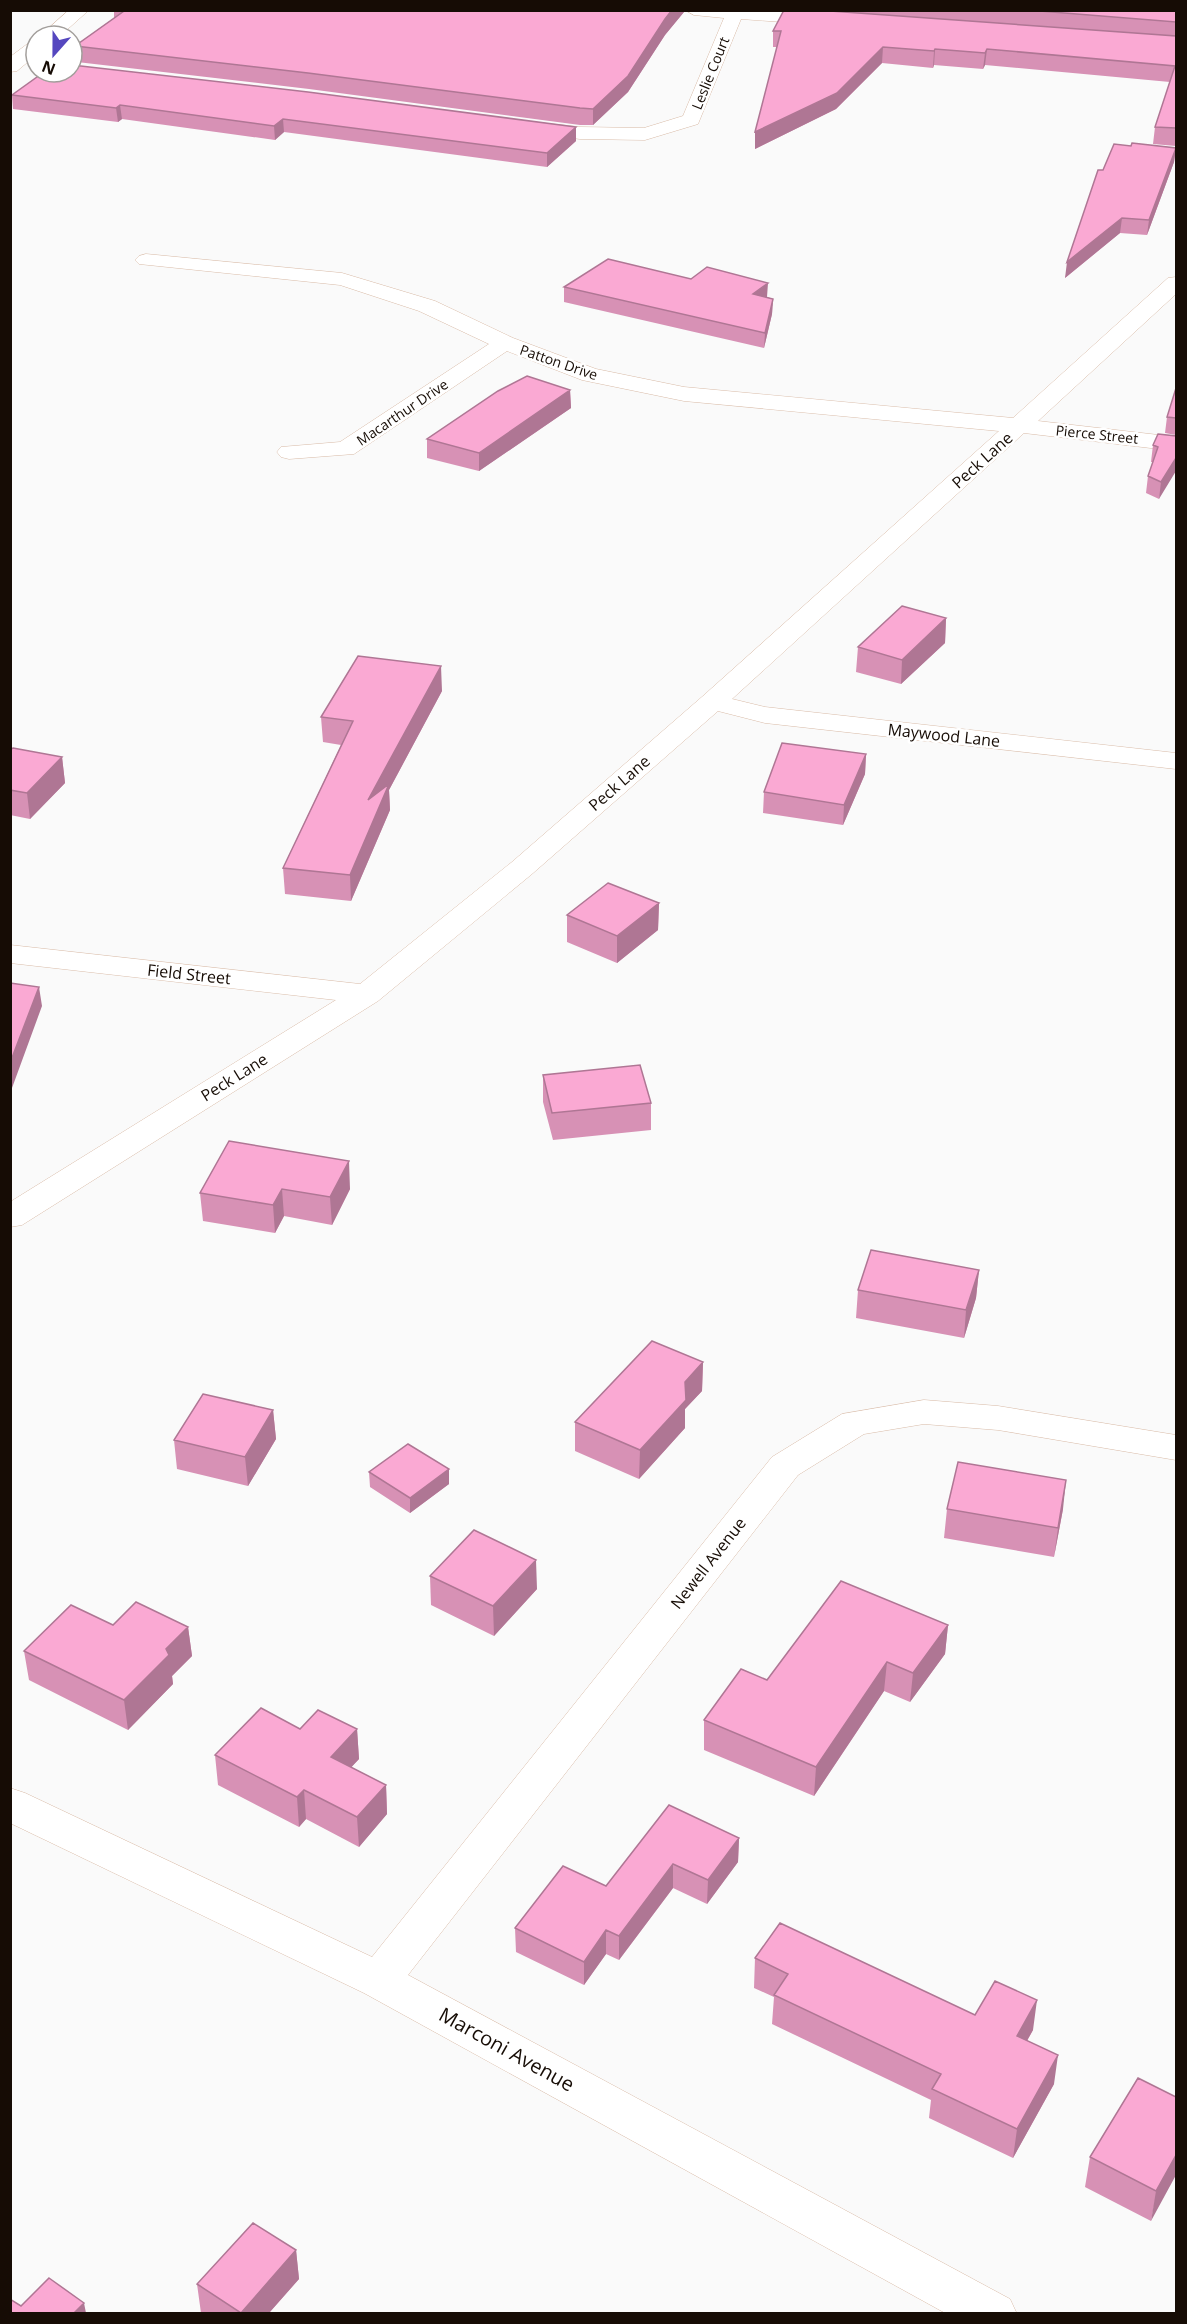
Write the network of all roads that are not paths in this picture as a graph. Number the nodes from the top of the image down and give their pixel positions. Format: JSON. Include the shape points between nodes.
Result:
{"nodes":[{"id":1,"x":80,"y":10,"type":"edge"},
{"id":2,"x":694,"y":10,"type":"edge"},
{"id":3,"x":735,"y":14,"type":"junction"},
{"id":4,"x":842,"y":21,"type":"edge"},
{"id":5,"x":63,"y":24,"type":"edge"},
{"id":6,"x":509,"y":125,"type":"edge"},
{"id":7,"x":146,"y":261,"type":"dead end"},
{"id":8,"x":1176,"y":283,"type":"edge"},
{"id":9,"x":506,"y":343,"type":"junction"},
{"id":10,"x":1018,"y":426,"type":"junction"},
{"id":11,"x":1176,"y":444,"type":"edge"},
{"id":12,"x":289,"y":452,"type":"dead end"},
{"id":13,"x":713,"y":702,"type":"junction"},
{"id":14,"x":1176,"y":761,"type":"edge"},
{"id":15,"x":10,"y":954,"type":"edge"},
{"id":16,"x":367,"y":994,"type":"junction"},
{"id":17,"x":10,"y":1216,"type":"edge"},
{"id":18,"x":1176,"y":1448,"type":"edge"},
{"id":19,"x":10,"y":1804,"type":"edge"},
{"id":20,"x":379,"y":1980,"type":"junction"},
{"id":21,"x":993,"y":2313,"type":"edge"}],
"edges":[{"from":1,"to":5,"type":"street"},
{"from":2,"to":3,"type":"street"},
{"from":3,"to":4,"type":"street"},
{"from":3,"to":6,"type":"street","name":"Leslie Court","via":[[691,120],[645,134],[580,134]]},
{"from":7,"to":9,"type":"street","name":"Patton Drive","via":[[342,279],[427,306]]},
{"from":8,"to":10,"type":"street","name":"Peck Lane"},
{"from":9,"to":10,"type":"street","name":"Patton Drive","via":[[590,375],[684,394]]},
{"from":9,"to":12,"type":"street","name":"Macarthur Drive","via":[[346,449]]},
{"from":10,"to":11,"type":"street","name":"Pierce Street"},
{"from":10,"to":13,"type":"street","name":"Peck Lane"},
{"from":13,"to":14,"type":"street","name":"Maywood Lane","via":[[765,715]]},
{"from":13,"to":16,"type":"street","name":"Peck Lane","via":[[522,868]]},
{"from":15,"to":16,"type":"street","name":"Field Street"},
{"from":16,"to":17,"type":"street","name":"Peck Lane"},
{"from":18,"to":20,"type":"street","name":"Newell Avenue","via":[[998,1418],[924,1412],[855,1423],[785,1466]]},
{"from":19,"to":20,"type":"street","name":"Marconi Avenue"},
{"from":20,"to":21,"type":"street","name":"Marconi Avenue"}]}
